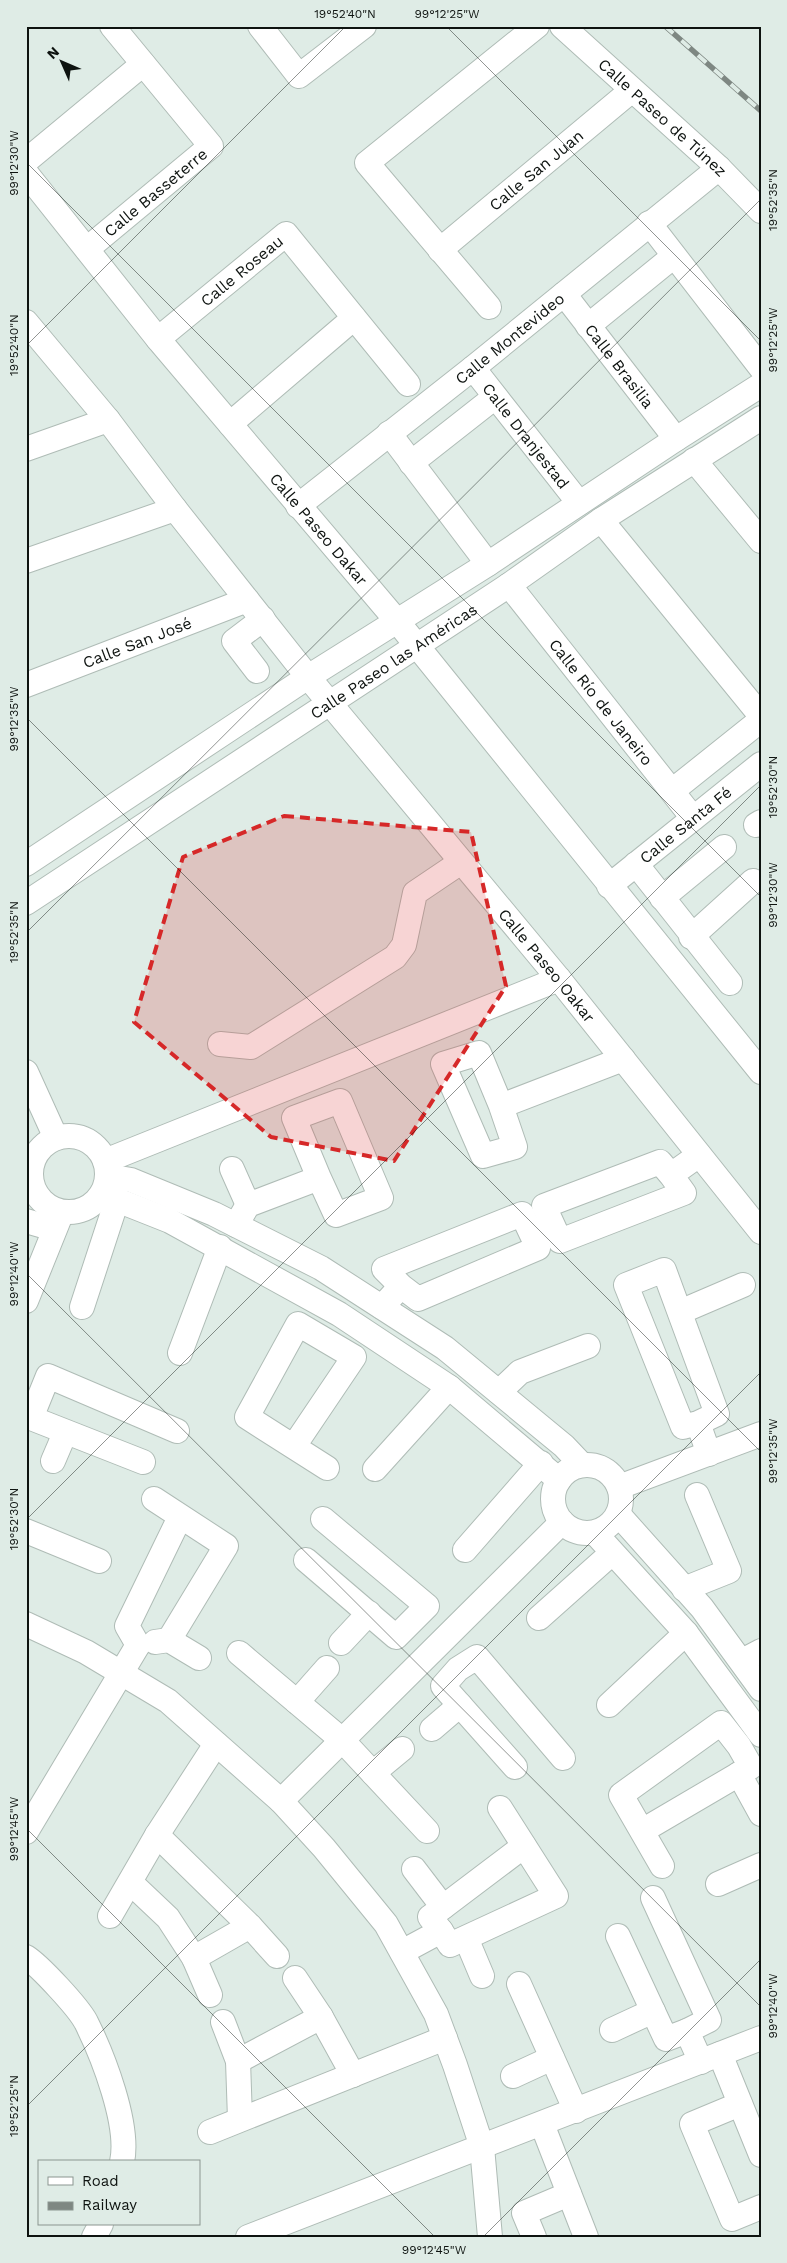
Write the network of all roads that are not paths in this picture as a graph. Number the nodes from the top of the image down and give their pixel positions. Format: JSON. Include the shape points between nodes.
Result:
{"nodes":[{"id":1,"x":112,"y":26,"type":"edge"},
{"id":2,"x":260,"y":26,"type":"edge"},
{"id":3,"x":364,"y":26,"type":"edge"},
{"id":4,"x":537,"y":26,"type":"edge"},
{"id":5,"x":562,"y":26,"type":"edge"},
{"id":6,"x":143,"y":64,"type":"junction"},
{"id":7,"x":632,"y":90,"type":"junction"},
{"id":8,"x":26,"y":161,"type":"edge"},
{"id":9,"x":719,"y":168,"type":"junction"},
{"id":10,"x":26,"y":174,"type":"edge"},
{"id":11,"x":761,"y":211,"type":"edge"},
{"id":12,"x":649,"y":223,"type":"junction"},
{"id":13,"x":87,"y":249,"type":"junction"},
{"id":14,"x":440,"y":250,"type":"junction"},
{"id":15,"x":674,"y":256,"type":"junction"},
{"id":16,"x":564,"y":294,"type":"junction"},
{"id":17,"x":489,"y":307,"type":"dead end"},
{"id":18,"x":354,"y":318,"type":"junction"},
{"id":19,"x":588,"y":326,"type":"junction"},
{"id":20,"x":28,"y":327,"type":"edge"},
{"id":21,"x":158,"y":339,"type":"junction"},
{"id":22,"x":472,"y":368,"type":"junction"},
{"id":23,"x":761,"y":368,"type":"edge"},
{"id":24,"x":408,"y":384,"type":"dead end"},
{"id":25,"x":761,"y":385,"type":"edge"},
{"id":26,"x":495,"y":397,"type":"junction"},
{"id":27,"x":761,"y":418,"type":"edge"},
{"id":28,"x":108,"y":420,"type":"junction"},
{"id":29,"x":230,"y":424,"type":"junction"},
{"id":30,"x":389,"y":434,"type":"junction"},
{"id":31,"x":676,"y":439,"type":"junction"},
{"id":32,"x":26,"y":449,"type":"edge"},
{"id":33,"x":694,"y":460,"type":"junction"},
{"id":34,"x":412,"y":463,"type":"junction"},
{"id":35,"x":579,"y":503,"type":"junction"},
{"id":36,"x":298,"y":506,"type":"junction"},
{"id":37,"x":175,"y":509,"type":"junction"},
{"id":38,"x":601,"y":520,"type":"junction"},
{"id":39,"x":761,"y":540,"type":"edge"},
{"id":40,"x":26,"y":561,"type":"edge"},
{"id":41,"x":488,"y":564,"type":"junction"},
{"id":42,"x":508,"y":585,"type":"junction"},
{"id":43,"x":247,"y":600,"type":"junction"},
{"id":44,"x":262,"y":619,"type":"junction"},
{"id":45,"x":397,"y":621,"type":"junction"},
{"id":46,"x":416,"y":646,"type":"junction"},
{"id":47,"x":257,"y":671,"type":"dead end"},
{"id":48,"x":308,"y":676,"type":"junction"},
{"id":49,"x":26,"y":685,"type":"edge"},
{"id":50,"x":329,"y":702,"type":"junction"},
{"id":51,"x":761,"y":718,"type":"edge"},
{"id":52,"x":761,"y":764,"type":"edge"},
{"id":53,"x":672,"y":791,"type":"junction"},
{"id":54,"x":693,"y":818,"type":"junction"},
{"id":55,"x":724,"y":847,"type":"dead end"},
{"id":56,"x":461,"y":862,"type":"junction"},
{"id":57,"x":26,"y":864,"type":"edge"},
{"id":58,"x":636,"y":864,"type":"junction"},
{"id":59,"x":753,"y":881,"type":"dead end"},
{"id":60,"x":609,"y":886,"type":"junction"},
{"id":61,"x":662,"y":898,"type":"junction"},
{"id":62,"x":26,"y":903,"type":"edge"},
{"id":63,"x":692,"y":937,"type":"junction"},
{"id":64,"x":559,"y":979,"type":"junction"},
{"id":65,"x":730,"y":983,"type":"dead end"},
{"id":66,"x":220,"y":1044,"type":"dead end"},
{"id":67,"x":623,"y":1059,"type":"junction"},
{"id":68,"x":26,"y":1072,"type":"edge"},
{"id":69,"x":761,"y":1072,"type":"edge"},
{"id":70,"x":501,"y":1106,"type":"dead end"},
{"id":71,"x":36,"y":1151,"type":"edge"},
{"id":72,"x":699,"y":1155,"type":"junction"},
{"id":73,"x":232,"y":1169,"type":"dead end"},
{"id":74,"x":671,"y":1174,"type":"junction"},
{"id":75,"x":319,"y":1178,"type":"junction"},
{"id":76,"x":108,"y":1183,"type":"junction"},
{"id":77,"x":242,"y":1215,"type":"junction"},
{"id":78,"x":58,"y":1220,"type":"junction"},
{"id":79,"x":26,"y":1221,"type":"edge"},
{"id":80,"x":761,"y":1232,"type":"edge"},
{"id":81,"x":220,"y":1247,"type":"junction"},
{"id":82,"x":743,"y":1285,"type":"dead end"},
{"id":83,"x":401,"y":1286,"type":"junction"},
{"id":84,"x":26,"y":1301,"type":"edge"},
{"id":85,"x":82,"y":1307,"type":"dead end"},
{"id":86,"x":382,"y":1307,"type":"junction"},
{"id":87,"x":680,"y":1312,"type":"junction"},
{"id":88,"x":339,"y":1314,"type":"junction"},
{"id":89,"x":322,"y":1338,"type":"junction"},
{"id":90,"x":588,"y":1346,"type":"dead end"},
{"id":91,"x":180,"y":1352,"type":"dead end"},
{"id":92,"x":449,"y":1387,"type":"junction"},
{"id":93,"x":32,"y":1392,"type":"edge"},
{"id":94,"x":499,"y":1392,"type":"junction"},
{"id":95,"x":698,"y":1423,"type":"junction"},
{"id":96,"x":176,"y":1430,"type":"dead end"},
{"id":97,"x":65,"y":1433,"type":"junction"},
{"id":98,"x":761,"y":1434,"type":"edge"},
{"id":99,"x":294,"y":1446,"type":"junction"},
{"id":100,"x":709,"y":1454,"type":"junction"},
{"id":101,"x":53,"y":1461,"type":"dead end"},
{"id":102,"x":143,"y":1462,"type":"dead end"},
{"id":103,"x":541,"y":1463,"type":"junction"},
{"id":104,"x":582,"y":1465,"type":"junction"},
{"id":105,"x":326,"y":1468,"type":"dead end"},
{"id":106,"x":375,"y":1469,"type":"dead end"},
{"id":107,"x":559,"y":1480,"type":"junction"},
{"id":108,"x":619,"y":1487,"type":"junction"},
{"id":109,"x":697,"y":1495,"type":"dead end"},
{"id":110,"x":154,"y":1499,"type":"dead end"},
{"id":111,"x":618,"y":1514,"type":"junction"},
{"id":112,"x":180,"y":1517,"type":"junction"},
{"id":113,"x":324,"y":1520,"type":"dead end"},
{"id":114,"x":562,"y":1522,"type":"junction"},
{"id":115,"x":26,"y":1530,"type":"edge"},
{"id":116,"x":595,"y":1532,"type":"junction"},
{"id":117,"x":465,"y":1550,"type":"dead end"},
{"id":118,"x":612,"y":1553,"type":"junction"},
{"id":119,"x":306,"y":1560,"type":"dead end"},
{"id":120,"x":99,"y":1561,"type":"dead end"},
{"id":121,"x":684,"y":1589,"type":"junction"},
{"id":122,"x":369,"y":1613,"type":"junction"},
{"id":123,"x":539,"y":1618,"type":"dead end"},
{"id":124,"x":413,"y":1620,"type":"junction"},
{"id":125,"x":26,"y":1624,"type":"edge"},
{"id":126,"x":686,"y":1633,"type":"junction"},
{"id":127,"x":169,"y":1640,"type":"junction"},
{"id":128,"x":341,"y":1643,"type":"dead end"},
{"id":129,"x":138,"y":1645,"type":"junction"},
{"id":130,"x":438,"y":1645,"type":"junction"},
{"id":131,"x":239,"y":1653,"type":"dead end"},
{"id":132,"x":751,"y":1656,"type":"edge"},
{"id":133,"x":199,"y":1658,"type":"dead end"},
{"id":134,"x":327,"y":1668,"type":"dead end"},
{"id":135,"x":458,"y":1669,"type":"junction"},
{"id":136,"x":123,"y":1674,"type":"junction"},
{"id":137,"x":761,"y":1689,"type":"edge"},
{"id":138,"x":297,"y":1702,"type":"junction"},
{"id":139,"x":460,"y":1705,"type":"junction"},
{"id":140,"x":609,"y":1705,"type":"dead end"},
{"id":141,"x":432,"y":1729,"type":"dead end"},
{"id":142,"x":760,"y":1733,"type":"edge"},
{"id":143,"x":342,"y":1740,"type":"junction"},
{"id":144,"x":216,"y":1744,"type":"junction"},
{"id":145,"x":739,"y":1746,"type":"junction"},
{"id":146,"x":402,"y":1749,"type":"dead end"},
{"id":147,"x":563,"y":1758,"type":"dead end"},
{"id":148,"x":515,"y":1767,"type":"dead end"},
{"id":149,"x":373,"y":1773,"type":"junction"},
{"id":150,"x":739,"y":1774,"type":"junction"},
{"id":151,"x":281,"y":1800,"type":"junction"},
{"id":152,"x":500,"y":1808,"type":"dead end"},
{"id":153,"x":761,"y":1814,"type":"edge"},
{"id":154,"x":642,"y":1831,"type":"junction"},
{"id":155,"x":26,"y":1832,"type":"edge"},
{"id":156,"x":427,"y":1832,"type":"dead end"},
{"id":157,"x":156,"y":1835,"type":"junction"},
{"id":158,"x":524,"y":1846,"type":"junction"},
{"id":159,"x":662,"y":1866,"type":"dead end"},
{"id":160,"x":761,"y":1866,"type":"edge"},
{"id":161,"x":414,"y":1869,"type":"dead end"},
{"id":162,"x":130,"y":1883,"type":"junction"},
{"id":163,"x":718,"y":1884,"type":"dead end"},
{"id":164,"x":653,"y":1898,"type":"dead end"},
{"id":165,"x":444,"y":1907,"type":"junction"},
{"id":166,"x":110,"y":1916,"type":"dead end"},
{"id":167,"x":250,"y":1926,"type":"junction"},
{"id":168,"x":441,"y":1931,"type":"junction"},
{"id":169,"x":618,"y":1936,"type":"dead end"},
{"id":170,"x":466,"y":1938,"type":"junction"},
{"id":171,"x":402,"y":1952,"type":"junction"},
{"id":172,"x":277,"y":1956,"type":"dead end"},
{"id":173,"x":26,"y":1957,"type":"edge"},
{"id":174,"x":194,"y":1958,"type":"junction"},
{"id":175,"x":482,"y":1976,"type":"dead end"},
{"id":176,"x":295,"y":1978,"type":"dead end"},
{"id":177,"x":519,"y":1984,"type":"dead end"},
{"id":178,"x":210,"y":1994,"type":"dead end"},
{"id":179,"x":653,"y":2011,"type":"junction"},
{"id":180,"x":321,"y":2017,"type":"junction"},
{"id":181,"x":223,"y":2022,"type":"dead end"},
{"id":182,"x":612,"y":2030,"type":"dead end"},
{"id":183,"x":687,"y":2031,"type":"junction"},
{"id":184,"x":445,"y":2038,"type":"junction"},
{"id":185,"x":761,"y":2038,"type":"edge"},
{"id":186,"x":552,"y":2058,"type":"junction"},
{"id":187,"x":710,"y":2058,"type":"junction"},
{"id":188,"x":238,"y":2061,"type":"junction"},
{"id":189,"x":353,"y":2075,"type":"junction"},
{"id":190,"x":513,"y":2076,"type":"dead end"},
{"id":191,"x":740,"y":2104,"type":"junction"},
{"id":192,"x":576,"y":2111,"type":"junction"},
{"id":193,"x":240,"y":2120,"type":"junction"},
{"id":194,"x":542,"y":2124,"type":"junction"},
{"id":195,"x":210,"y":2132,"type":"dead end"},
{"id":196,"x":482,"y":2146,"type":"junction"},
{"id":197,"x":761,"y":2155,"type":"edge"},
{"id":198,"x":122,"y":2160,"type":"edge"},
{"id":199,"x":569,"y":2194,"type":"junction"},
{"id":200,"x":761,"y":2207,"type":"edge"},
{"id":201,"x":248,"y":2237,"type":"edge"},
{"id":202,"x":490,"y":2237,"type":"edge"},
{"id":203,"x":534,"y":2237,"type":"edge"},
{"id":204,"x":586,"y":2237,"type":"edge"}],
"edges":[{"from":1,"to":6,"type":"street","name":"Calle Basseterre"},
{"from":2,"to":3,"type":"street","via":[[299,76]]},
{"from":4,"to":14,"type":"street","via":[[367,163]]},
{"from":5,"to":7,"type":"street","name":"Calle Paseo de Túnez"},
{"from":6,"to":8,"type":"street"},
{"from":6,"to":13,"type":"street","name":"Calle Basseterre","via":[[211,146]]},
{"from":7,"to":9,"type":"street","name":"Calle Paseo de Túnez"},
{"from":7,"to":14,"type":"street","name":"Calle San Juan"},
{"from":9,"to":11,"type":"street","name":"Calle Paseo de Túnez"},
{"from":9,"to":12,"type":"street","name":"Calle Montevideo"},
{"from":10,"to":13,"type":"street","name":"Calle Paseo Dakar"},
{"from":12,"to":15,"type":"street"},
{"from":12,"to":16,"type":"street","name":"Calle Montevideo"},
{"from":13,"to":21,"type":"street","name":"Calle Paseo Dakar"},
{"from":14,"to":17,"type":"street"},
{"from":15,"to":19,"type":"street"},
{"from":15,"to":23,"type":"street"},
{"from":16,"to":19,"type":"street","name":"Calle Brasilia"},
{"from":16,"to":22,"type":"street","name":"Calle Montevideo"},
{"from":18,"to":21,"type":"street","name":"Calle Roseau","via":[[286,234]]},
{"from":18,"to":24,"type":"street","name":"Calle Roseau"},
{"from":18,"to":29,"type":"street"},
{"from":19,"to":31,"type":"street","name":"Calle Brasilia"},
{"from":20,"to":28,"type":"street"},
{"from":21,"to":29,"type":"street","name":"Calle Paseo Dakar"},
{"from":22,"to":26,"type":"street","name":"Calle Dranjestad"},
{"from":22,"to":30,"type":"street","name":"Calle Montevideo"},
{"from":25,"to":31,"type":"street","name":"Calle Paseo las Américas"},
{"from":26,"to":34,"type":"street"},
{"from":26,"to":35,"type":"street","name":"Calle Dranjestad"},
{"from":27,"to":33,"type":"street","name":"Calle Paseo las Américas"},
{"from":28,"to":32,"type":"street"},
{"from":28,"to":37,"type":"street"},
{"from":29,"to":36,"type":"street","name":"Calle Paseo Dakar"},
{"from":30,"to":34,"type":"street"},
{"from":30,"to":36,"type":"street","name":"Calle Montevideo"},
{"from":31,"to":35,"type":"street","name":"Calle Paseo las Américas"},
{"from":33,"to":38,"type":"street","name":"Calle Paseo las Américas"},
{"from":33,"to":39,"type":"street"},
{"from":34,"to":41,"type":"street"},
{"from":35,"to":41,"type":"street","name":"Calle Paseo las Américas"},
{"from":36,"to":45,"type":"street","name":"Calle Paseo Dakar"},
{"from":37,"to":40,"type":"street"},
{"from":37,"to":43,"type":"street"},
{"from":38,"to":42,"type":"street","name":"Calle Paseo las Américas"},
{"from":38,"to":51,"type":"street"},
{"from":41,"to":45,"type":"street","name":"Calle Paseo las Américas"},
{"from":42,"to":46,"type":"street","name":"Calle Paseo las Américas"},
{"from":42,"to":53,"type":"street","name":"Calle Río de Janeiro"},
{"from":43,"to":44,"type":"street"},
{"from":43,"to":49,"type":"street","name":"Calle San José"},
{"from":44,"to":47,"type":"street","via":[[234,641]]},
{"from":44,"to":48,"type":"street"},
{"from":45,"to":46,"type":"street","name":"Calle Paseo Dakar"},
{"from":45,"to":48,"type":"street","name":"Calle Paseo las Américas"},
{"from":46,"to":50,"type":"street","name":"Calle Paseo las Américas"},
{"from":46,"to":60,"type":"street","name":"Calle Paseo Dakar"},
{"from":48,"to":50,"type":"street"},
{"from":48,"to":57,"type":"street","name":"Calle Paseo las Américas"},
{"from":50,"to":56,"type":"street","name":"Calle Paseo Oakar"},
{"from":50,"to":62,"type":"street","name":"Calle Paseo las Américas"},
{"from":51,"to":53,"type":"street"},
{"from":52,"to":54,"type":"street","name":"Calle Santa Fé"},
{"from":53,"to":54,"type":"street","name":"Calle Río de Janeiro"},
{"from":54,"to":58,"type":"street","name":"Calle Santa Fé"},
{"from":55,"to":61,"type":"street"},
{"from":56,"to":64,"type":"street","name":"Calle Paseo Oakar"},
{"from":56,"to":66,"type":"street","via":[[415,893],[404,945],[395,957],[251,1047]]},
{"from":58,"to":60,"type":"street","name":"Calle Santa Fé"},
{"from":58,"to":61,"type":"street"},
{"from":59,"to":63,"type":"street"},
{"from":60,"to":69,"type":"street"},
{"from":61,"to":63,"type":"street"},
{"from":63,"to":65,"type":"street"},
{"from":64,"to":67,"type":"street","name":"Calle Paseo Oakar"},
{"from":64,"to":76,"type":"street"},
{"from":67,"to":70,"type":"street"},
{"from":67,"to":72,"type":"street","name":"Calle Paseo Oakar"},
{"from":68,"to":71,"type":"street"},
{"from":71,"to":76,"type":"street","via":[[65,1136],[83,1138],[98,1148]]},
{"from":71,"to":78,"type":"street","via":[[32,1183]]},
{"from":72,"to":74,"type":"street"},
{"from":72,"to":80,"type":"street","name":"Calle Paseo Oakar"},
{"from":73,"to":77,"type":"street"},
{"from":74,"to":74,"type":"street","via":[[684,1193],[560,1241],[544,1206],[660,1162]]},
{"from":75,"to":75,"type":"street","via":[[336,1215],[381,1198],[340,1101],[294,1118]]},
{"from":75,"to":77,"type":"street"},
{"from":76,"to":77,"type":"street","via":[[131,1180]]},
{"from":76,"to":78,"type":"street","via":[[93,1204]]},
{"from":76,"to":81,"type":"street"},
{"from":76,"to":85,"type":"street"},
{"from":77,"to":86,"type":"street"},
{"from":78,"to":79,"type":"street"},
{"from":78,"to":84,"type":"street"},
{"from":81,"to":88,"type":"street"},
{"from":81,"to":91,"type":"street"},
{"from":82,"to":87,"type":"street"},
{"from":83,"to":83,"type":"street","via":[[418,1299],[538,1248],[522,1214],[384,1269]]},
{"from":83,"to":86,"type":"street"},
{"from":86,"to":94,"type":"street","via":[[446,1348]]},
{"from":87,"to":95,"type":"street","via":[[717,1414]]},
{"from":87,"to":95,"type":"street","via":[[664,1270],[626,1285],[683,1427]]},
{"from":88,"to":89,"type":"street"},
{"from":88,"to":92,"type":"street"},
{"from":89,"to":99,"type":"street","via":[[354,1357]]},
{"from":89,"to":99,"type":"street","via":[[298,1324],[248,1417]]},
{"from":90,"to":94,"type":"street","via":[[520,1372]]},
{"from":92,"to":103,"type":"street"},
{"from":92,"to":106,"type":"street"},
{"from":93,"to":96,"type":"street","via":[[48,1376]]},
{"from":93,"to":97,"type":"street","via":[[31,1418]]},
{"from":94,"to":104,"type":"street"},
{"from":95,"to":100,"type":"street"},
{"from":97,"to":101,"type":"street"},
{"from":97,"to":102,"type":"street"},
{"from":98,"to":100,"type":"street"},
{"from":99,"to":105,"type":"street"},
{"from":100,"to":108,"type":"street"},
{"from":103,"to":107,"type":"street"},
{"from":103,"to":117,"type":"street"},
{"from":104,"to":107,"type":"street"},
{"from":104,"to":108,"type":"street","via":[[608,1472]]},
{"from":107,"to":114,"type":"street","via":[[553,1497]]},
{"from":108,"to":111,"type":"street","via":[[621,1505]]},
{"from":109,"to":121,"type":"street","via":[[728,1571]]},
{"from":110,"to":112,"type":"street"},
{"from":111,"to":116,"type":"street","via":[[605,1529]]},
{"from":111,"to":121,"type":"street"},
{"from":112,"to":127,"type":"street","via":[[226,1546]]},
{"from":112,"to":129,"type":"street","via":[[126,1626]]},
{"from":113,"to":124,"type":"street","via":[[426,1606]]},
{"from":114,"to":116,"type":"street","via":[[577,1532]]},
{"from":114,"to":130,"type":"street"},
{"from":115,"to":120,"type":"street"},
{"from":116,"to":118,"type":"street"},
{"from":118,"to":123,"type":"street"},
{"from":118,"to":126,"type":"street"},
{"from":119,"to":122,"type":"street"},
{"from":121,"to":132,"type":"street"},
{"from":122,"to":124,"type":"street","via":[[396,1637]]},
{"from":122,"to":128,"type":"street"},
{"from":124,"to":130,"type":"street"},
{"from":125,"to":136,"type":"street","via":[[86,1652]]},
{"from":126,"to":140,"type":"street"},
{"from":126,"to":142,"type":"street"},
{"from":127,"to":129,"type":"street"},
{"from":127,"to":133,"type":"street"},
{"from":129,"to":136,"type":"street"},
{"from":130,"to":135,"type":"street"},
{"from":130,"to":143,"type":"street"},
{"from":131,"to":138,"type":"street"},
{"from":132,"to":137,"type":"street"},
{"from":134,"to":138,"type":"street"},
{"from":135,"to":139,"type":"street","via":[[443,1686]]},
{"from":135,"to":147,"type":"street","via":[[477,1657]]},
{"from":136,"to":144,"type":"street","via":[[168,1701]]},
{"from":136,"to":155,"type":"street"},
{"from":138,"to":143,"type":"street"},
{"from":139,"to":141,"type":"street"},
{"from":139,"to":148,"type":"street"},
{"from":142,"to":145,"type":"street"},
{"from":143,"to":149,"type":"street"},
{"from":143,"to":151,"type":"street"},
{"from":144,"to":151,"type":"street"},
{"from":144,"to":157,"type":"street"},
{"from":145,"to":150,"type":"street","via":[[751,1767]]},
{"from":145,"to":154,"type":"street","via":[[721,1723],[621,1795]]},
{"from":146,"to":149,"type":"street"},
{"from":149,"to":156,"type":"street"},
{"from":150,"to":153,"type":"street"},
{"from":150,"to":154,"type":"street"},
{"from":151,"to":171,"type":"street","via":[[386,1924]]},
{"from":152,"to":158,"type":"street"},
{"from":154,"to":159,"type":"street"},
{"from":157,"to":162,"type":"street"},
{"from":157,"to":167,"type":"street"},
{"from":158,"to":165,"type":"street"},
{"from":158,"to":170,"type":"street","via":[[556,1896]]},
{"from":160,"to":163,"type":"street"},
{"from":161,"to":165,"type":"street"},
{"from":162,"to":166,"type":"street"},
{"from":162,"to":174,"type":"street","via":[[168,1918]]},
{"from":164,"to":183,"type":"street","via":[[709,2020]]},
{"from":165,"to":168,"type":"street","via":[[430,1918]]},
{"from":167,"to":172,"type":"street"},
{"from":167,"to":174,"type":"street"},
{"from":168,"to":170,"type":"street","via":[[450,1945]]},
{"from":168,"to":171,"type":"street"},
{"from":169,"to":179,"type":"street"},
{"from":170,"to":175,"type":"street"},
{"from":171,"to":184,"type":"street","via":[[436,2014]]},
{"from":173,"to":198,"type":"street","via":[[37,1964],[85,2020],[111,2081],[125,2148]]},
{"from":174,"to":178,"type":"street"},
{"from":176,"to":180,"type":"street"},
{"from":177,"to":186,"type":"street"},
{"from":179,"to":182,"type":"street"},
{"from":179,"to":183,"type":"street","via":[[666,2039]]},
{"from":180,"to":188,"type":"street"},
{"from":180,"to":189,"type":"street"},
{"from":181,"to":188,"type":"street"},
{"from":183,"to":187,"type":"street"},
{"from":184,"to":189,"type":"street"},
{"from":184,"to":196,"type":"street"},
{"from":185,"to":187,"type":"street"},
{"from":186,"to":190,"type":"street"},
{"from":186,"to":192,"type":"street"},
{"from":187,"to":191,"type":"street"},
{"from":187,"to":192,"type":"street"},
{"from":188,"to":193,"type":"street"},
{"from":189,"to":193,"type":"street"},
{"from":191,"to":197,"type":"street"},
{"from":191,"to":200,"type":"street","via":[[692,2124],[732,2219]]},
{"from":192,"to":194,"type":"street"},
{"from":193,"to":195,"type":"street"},
{"from":194,"to":196,"type":"street"},
{"from":194,"to":199,"type":"street"},
{"from":196,"to":201,"type":"street"},
{"from":196,"to":202,"type":"street"},
{"from":199,"to":203,"type":"street","via":[[524,2213]]},
{"from":199,"to":204,"type":"street"}]}
